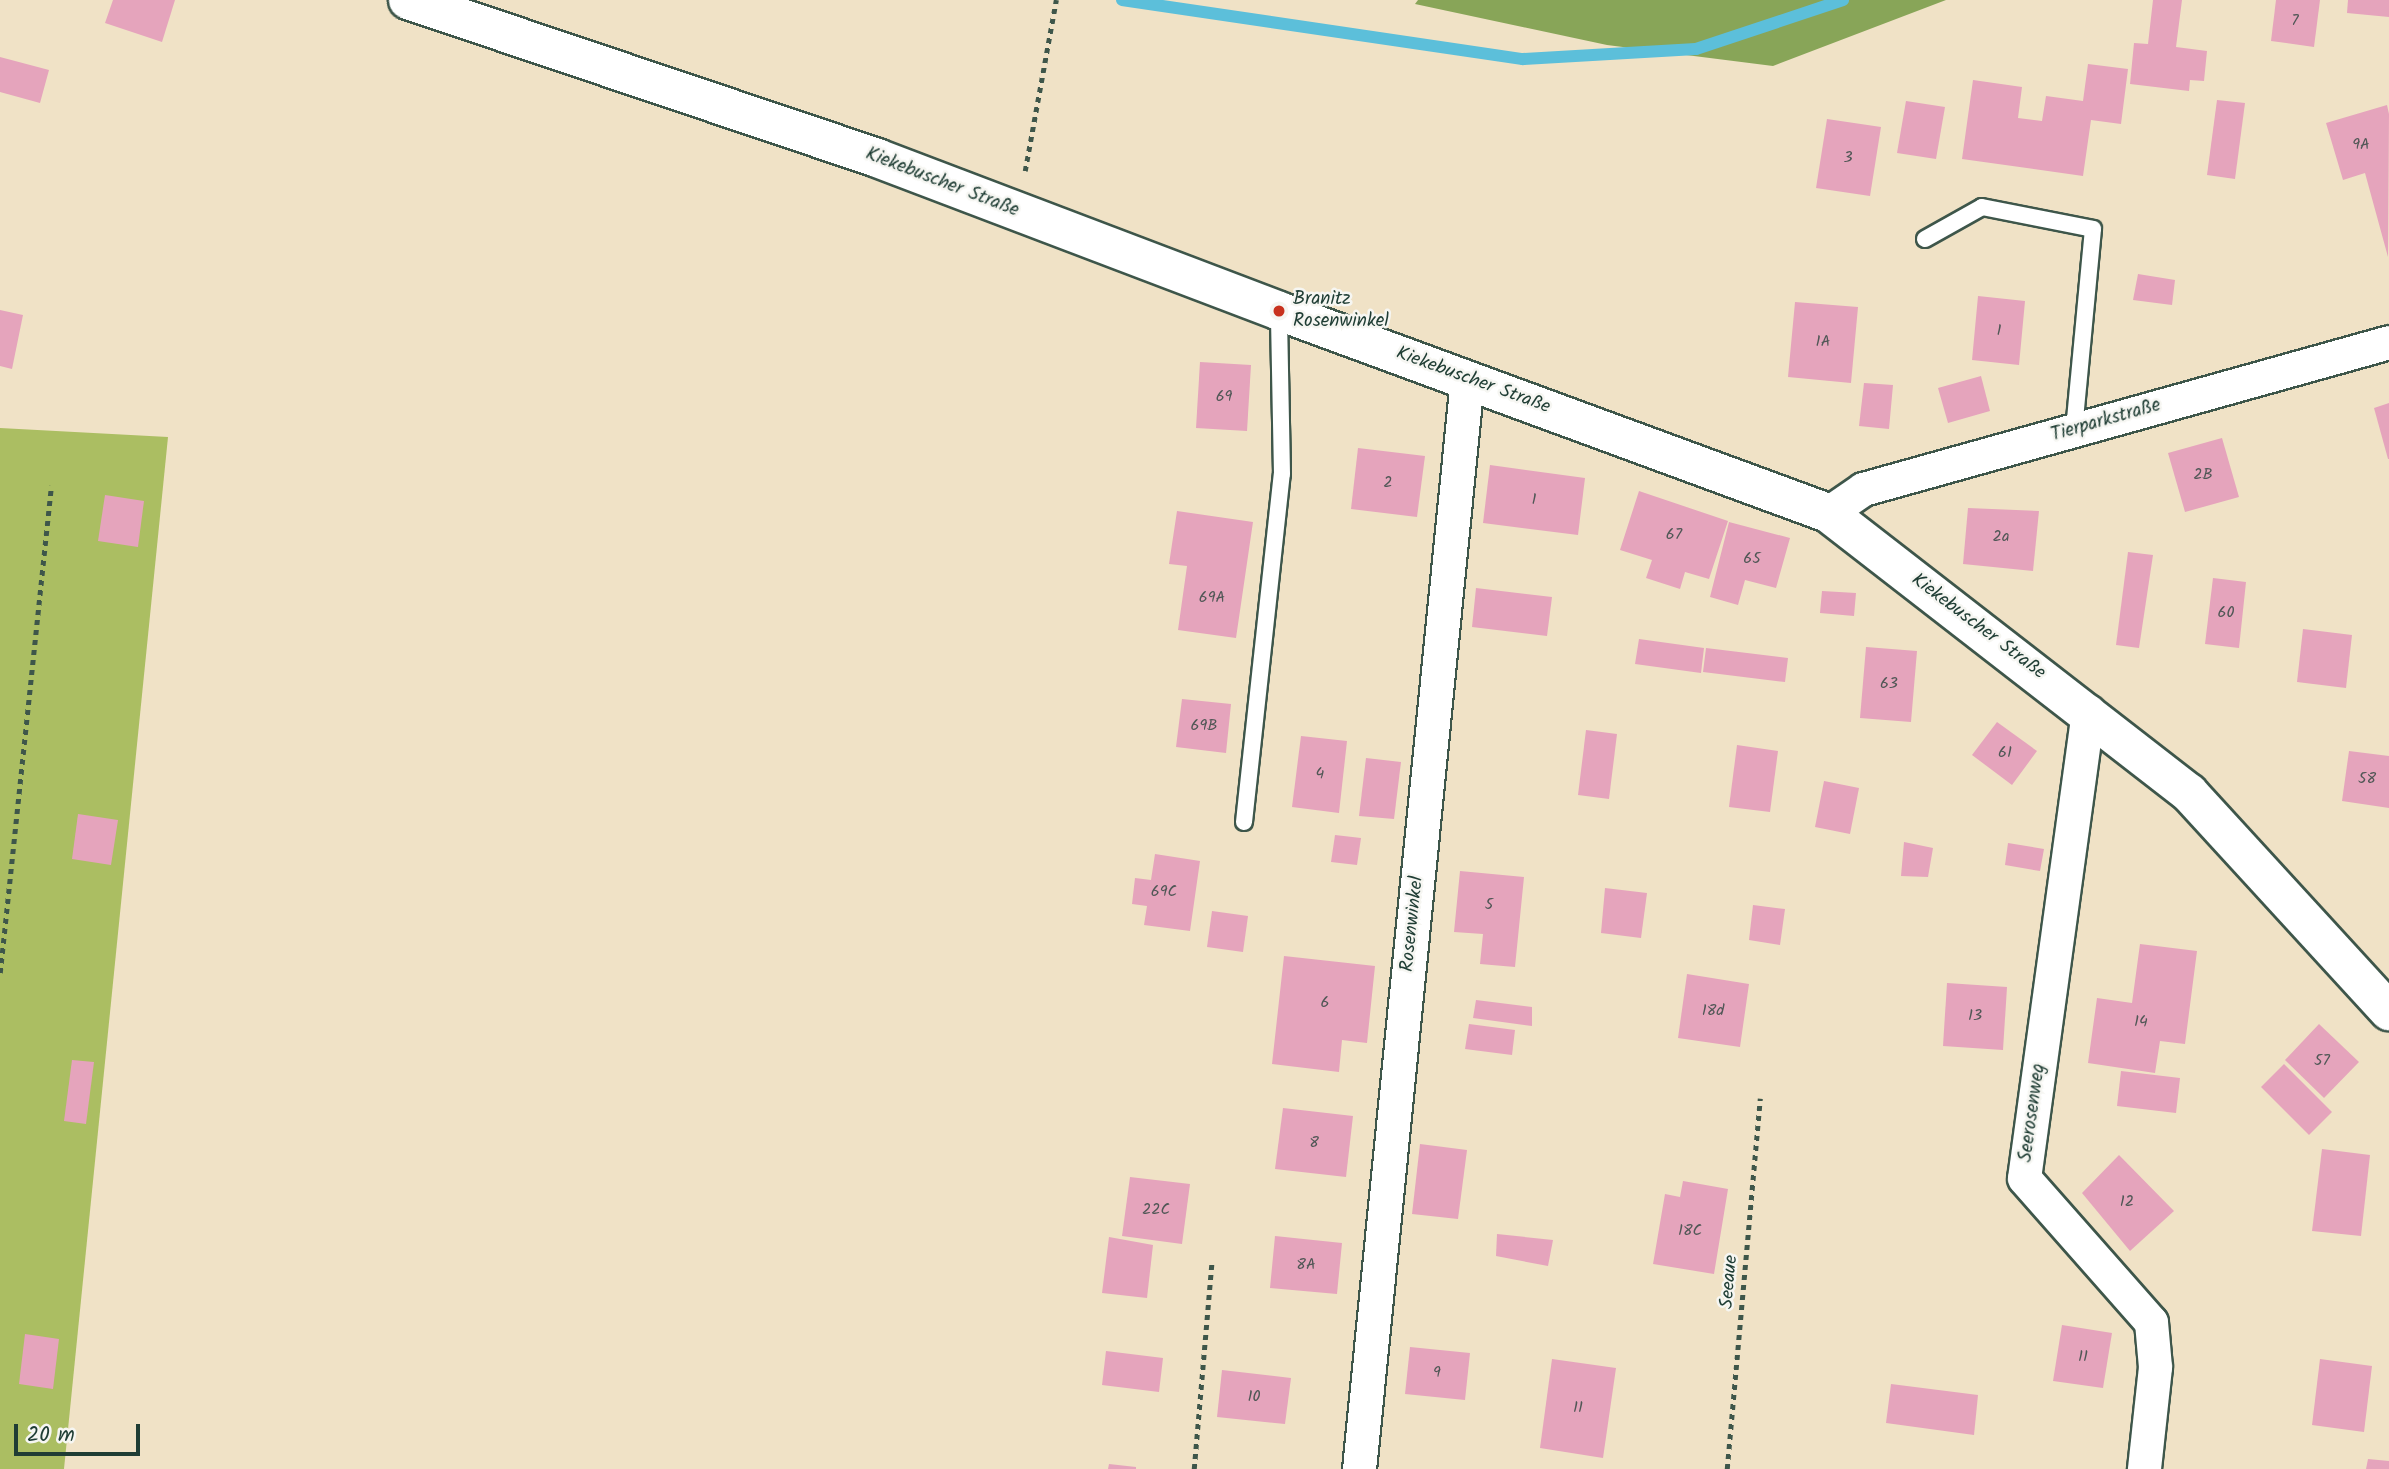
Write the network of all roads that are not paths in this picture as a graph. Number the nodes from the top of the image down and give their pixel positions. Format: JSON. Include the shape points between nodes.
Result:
{"nodes":[{"id":1,"x":408,"y":0,"type":"edge"},
{"id":2,"x":1925,"y":239,"type":"dead end"},
{"id":3,"x":1279,"y":311,"type":"junction"},
{"id":4,"x":2389,"y":342,"type":"edge"},
{"id":5,"x":1467,"y":379,"type":"junction"},
{"id":6,"x":2074,"y":430,"type":"junction"},
{"id":7,"x":1828,"y":513,"type":"junction"},
{"id":8,"x":2088,"y":711,"type":"junction"},
{"id":9,"x":1244,"y":822,"type":"dead end"},
{"id":10,"x":2389,"y":1011,"type":"edge"},
{"id":11,"x":1359,"y":1469,"type":"edge"},
{"id":12,"x":2144,"y":1469,"type":"edge"}],
"edges":[{"from":1,"to":3,"type":"street","name":"Kiekebuscher Straße","via":[[877,158]]},
{"from":2,"to":6,"type":"lane","via":[[1982,207],[2093,229]]},
{"from":3,"to":5,"type":"street","name":"Kiekebuscher Straße"},
{"from":3,"to":9,"type":"lane","via":[[1282,474]]},
{"from":4,"to":6,"type":"street","name":"Tierparkstraße"},
{"from":5,"to":7,"type":"street","name":"Kiekebuscher Straße"},
{"from":5,"to":11,"type":"street","name":"Rosenwinkel"},
{"from":6,"to":7,"type":"street","name":"Tierparkstraße","via":[[1863,489]]},
{"from":7,"to":8,"type":"street","name":"Kiekebuscher Straße"},
{"from":8,"to":10,"type":"street","name":"Kiekebuscher Straße","via":[[2189,793]]},
{"from":8,"to":12,"type":"street","name":"Seerosenweg","via":[[2024,1178],[2151,1322],[2155,1367]]}]}
